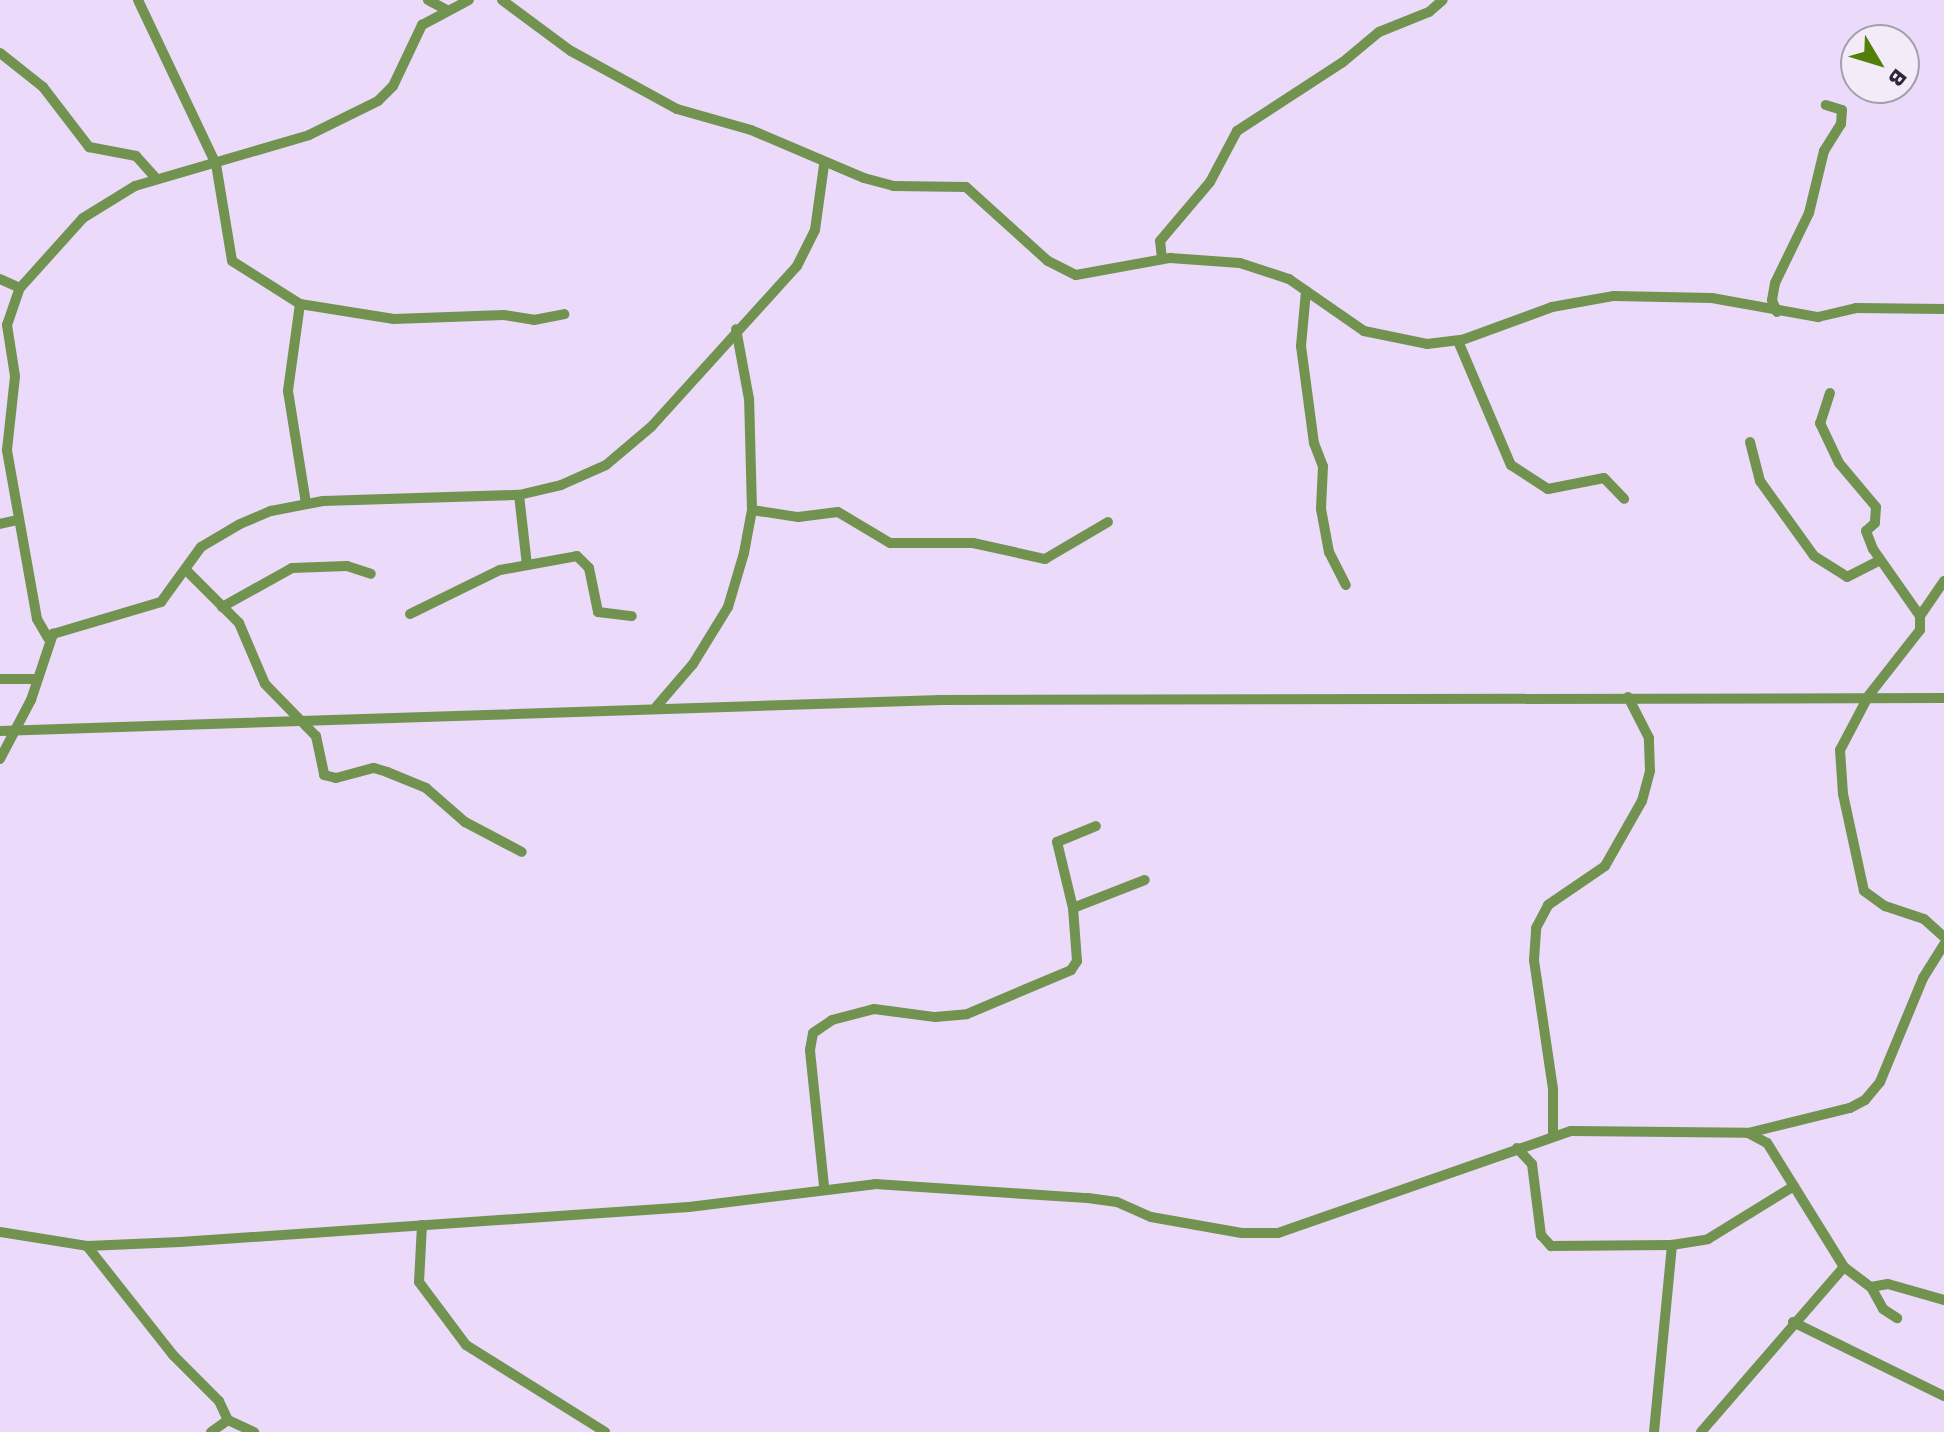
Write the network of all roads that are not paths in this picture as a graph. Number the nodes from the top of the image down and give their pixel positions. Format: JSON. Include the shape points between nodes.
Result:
{"nodes":[{"id":1,"x":152,"y":0,"type":"edge"},
{"id":2,"x":428,"y":0,"type":"edge"},
{"id":3,"x":469,"y":0,"type":"edge"},
{"id":4,"x":502,"y":0,"type":"edge"},
{"id":5,"x":1443,"y":0,"type":"edge"},
{"id":6,"x":138,"y":2,"type":"edge"},
{"id":7,"x":447,"y":10,"type":"junction"},
{"id":8,"x":0,"y":53,"type":"edge"},
{"id":9,"x":1826,"y":105,"type":"dead end"},
{"id":10,"x":216,"y":164,"type":"junction"},
{"id":11,"x":824,"y":165,"type":"junction"},
{"id":12,"x":155,"y":177,"type":"junction"},
{"id":13,"x":1162,"y":259,"type":"junction"},
{"id":14,"x":0,"y":279,"type":"edge"},
{"id":15,"x":20,"y":288,"type":"junction"},
{"id":16,"x":1306,"y":291,"type":"junction"},
{"id":17,"x":300,"y":304,"type":"junction"},
{"id":18,"x":1944,"y":309,"type":"edge"},
{"id":19,"x":1777,"y":312,"type":"junction"},
{"id":20,"x":564,"y":314,"type":"dead end"},
{"id":21,"x":736,"y":329,"type":"junction"},
{"id":22,"x":1458,"y":341,"type":"junction"},
{"id":23,"x":1830,"y":393,"type":"dead end"},
{"id":24,"x":1750,"y":442,"type":"dead end"},
{"id":25,"x":519,"y":495,"type":"junction"},
{"id":26,"x":1624,"y":499,"type":"dead end"},
{"id":27,"x":306,"y":503,"type":"junction"},
{"id":28,"x":752,"y":510,"type":"junction"},
{"id":29,"x":17,"y":520,"type":"junction"},
{"id":30,"x":1108,"y":522,"type":"dead end"},
{"id":31,"x":0,"y":524,"type":"edge"},
{"id":32,"x":1880,"y":560,"type":"junction"},
{"id":33,"x":527,"y":565,"type":"junction"},
{"id":34,"x":186,"y":570,"type":"junction"},
{"id":35,"x":371,"y":574,"type":"dead end"},
{"id":36,"x":1944,"y":581,"type":"edge"},
{"id":37,"x":1346,"y":585,"type":"dead end"},
{"id":38,"x":222,"y":607,"type":"junction"},
{"id":39,"x":410,"y":614,"type":"dead end"},
{"id":40,"x":632,"y":616,"type":"dead end"},
{"id":41,"x":1920,"y":616,"type":"junction"},
{"id":42,"x":48,"y":638,"type":"junction"},
{"id":43,"x":0,"y":679,"type":"edge"},
{"id":44,"x":37,"y":679,"type":"junction"},
{"id":45,"x":1869,"y":695,"type":"junction"},
{"id":46,"x":1628,"y":697,"type":"junction"},
{"id":47,"x":1944,"y":698,"type":"edge"},
{"id":48,"x":656,"y":707,"type":"junction"},
{"id":49,"x":301,"y":721,"type":"junction"},
{"id":50,"x":17,"y":730,"type":"junction"},
{"id":51,"x":0,"y":731,"type":"edge"},
{"id":52,"x":0,"y":759,"type":"edge"},
{"id":53,"x":1096,"y":826,"type":"dead end"},
{"id":54,"x":522,"y":852,"type":"dead end"},
{"id":55,"x":1145,"y":880,"type":"dead end"},
{"id":56,"x":1073,"y":908,"type":"junction"},
{"id":57,"x":1944,"y":937,"type":"edge"},
{"id":58,"x":1944,"y":944,"type":"edge"},
{"id":59,"x":1748,"y":1133,"type":"junction"},
{"id":60,"x":1553,"y":1136,"type":"junction"},
{"id":61,"x":1517,"y":1148,"type":"junction"},
{"id":62,"x":824,"y":1186,"type":"junction"},
{"id":63,"x":1794,"y":1186,"type":"junction"},
{"id":64,"x":422,"y":1225,"type":"junction"},
{"id":65,"x":0,"y":1232,"type":"edge"},
{"id":66,"x":1672,"y":1245,"type":"junction"},
{"id":67,"x":87,"y":1246,"type":"junction"},
{"id":68,"x":1844,"y":1267,"type":"junction"},
{"id":69,"x":1871,"y":1287,"type":"junction"},
{"id":70,"x":1944,"y":1300,"type":"edge"},
{"id":71,"x":1897,"y":1318,"type":"dead end"},
{"id":72,"x":1793,"y":1322,"type":"junction"},
{"id":73,"x":1944,"y":1396,"type":"edge"},
{"id":74,"x":228,"y":1420,"type":"junction"},
{"id":75,"x":211,"y":1432,"type":"edge"},
{"id":76,"x":254,"y":1432,"type":"edge"},
{"id":77,"x":605,"y":1432,"type":"edge"},
{"id":78,"x":1654,"y":1432,"type":"edge"},
{"id":79,"x":1701,"y":1432,"type":"edge"}],
"edges":[{"from":1,"to":6,"type":"street"},
{"from":2,"to":7,"type":"street"},
{"from":3,"to":7,"type":"street"},
{"from":4,"to":11,"type":"street","via":[[571,51],[655,98],[751,130]]},
{"from":5,"to":13,"type":"street","via":[[1429,12],[1379,32],[1343,62],[1237,131],[1210,182],[1158,246]]},
{"from":6,"to":10,"type":"street"},
{"from":7,"to":10,"type":"street","via":[[416,33],[393,86],[378,101],[309,135]]},
{"from":8,"to":12,"type":"street","via":[[43,87],[89,147],[136,156]]},
{"from":9,"to":19,"type":"street","via":[[1842,110],[1841,124],[1824,151],[1809,213],[1775,283],[1772,300]]},
{"from":10,"to":12,"type":"street"},
{"from":10,"to":17,"type":"street","via":[[232,261]]},
{"from":11,"to":13,"type":"street","via":[[893,186],[966,187],[1048,261],[1076,275]]},
{"from":11,"to":21,"type":"street","via":[[810,245],[787,279]]},
{"from":12,"to":15,"type":"street","via":[[83,218]]},
{"from":13,"to":16,"type":"street","via":[[1240,263],[1275,272]]},
{"from":14,"to":15,"type":"street"},
{"from":15,"to":29,"type":"street","via":[[7,325],[15,376],[7,450]]},
{"from":16,"to":22,"type":"street","via":[[1364,331],[1416,343]]},
{"from":16,"to":37,"type":"street","via":[[1301,346],[1314,443],[1323,466],[1321,509],[1329,552]]},
{"from":17,"to":20,"type":"street","via":[[394,319],[504,315],[534,320]]},
{"from":17,"to":27,"type":"street","via":[[288,391]]},
{"from":18,"to":19,"type":"street","via":[[1856,308],[1818,317]]},
{"from":19,"to":22,"type":"street","via":[[1712,298],[1598,297]]},
{"from":21,"to":25,"type":"street","via":[[670,407],[606,465],[561,485]]},
{"from":21,"to":28,"type":"street","via":[[749,399]]},
{"from":22,"to":26,"type":"street","via":[[1511,465],[1548,489],[1604,478]]},
{"from":23,"to":32,"type":"street","via":[[1820,423],[1839,463],[1878,512],[1866,531]]},
{"from":24,"to":32,"type":"street","via":[[1760,481],[1814,556],[1847,577]]},
{"from":25,"to":27,"type":"street"},
{"from":25,"to":33,"type":"street"},
{"from":27,"to":34,"type":"street","via":[[271,511],[213,537]]},
{"from":28,"to":30,"type":"street","via":[[787,517],[838,512],[890,543],[983,544],[1045,559]]},
{"from":28,"to":48,"type":"street","via":[[728,607],[693,664]]},
{"from":29,"to":31,"type":"street"},
{"from":29,"to":42,"type":"street","via":[[37,619]]},
{"from":32,"to":41,"type":"street"},
{"from":33,"to":39,"type":"street","via":[[493,573]]},
{"from":33,"to":40,"type":"street","via":[[583,557],[598,612]]},
{"from":34,"to":38,"type":"street"},
{"from":34,"to":42,"type":"street","via":[[161,602],[147,609],[60,629]]},
{"from":35,"to":38,"type":"street","via":[[347,566],[292,568]]},
{"from":36,"to":41,"type":"street"},
{"from":38,"to":49,"type":"street","via":[[248,638],[265,684]]},
{"from":41,"to":45,"type":"street","via":[[1920,630]]},
{"from":42,"to":44,"type":"street"},
{"from":43,"to":44,"type":"street"},
{"from":44,"to":50,"type":"street"},
{"from":45,"to":46,"type":"street"},
{"from":45,"to":47,"type":"street"},
{"from":45,"to":57,"type":"street","via":[[1840,750],[1861,885],[1876,901],[1924,919]]},
{"from":46,"to":48,"type":"street"},
{"from":46,"to":60,"type":"street","via":[[1649,738],[1650,771],[1642,801],[1605,866],[1548,905],[1536,928],[1535,974],[1553,1089]]},
{"from":48,"to":49,"type":"street"},
{"from":49,"to":50,"type":"street"},
{"from":49,"to":54,"type":"street","via":[[316,736],[324,775],[336,778],[374,768],[387,772],[426,788],[465,822]]},
{"from":50,"to":51,"type":"street"},
{"from":50,"to":52,"type":"street"},
{"from":53,"to":56,"type":"street","via":[[1057,842]]},
{"from":55,"to":56,"type":"street"},
{"from":56,"to":62,"type":"street","via":[[1077,961],[1071,970],[967,1014],[935,1017],[874,1009],[832,1020],[813,1033],[810,1050]]},
{"from":58,"to":59,"type":"street","via":[[1923,978],[1885,1073],[1865,1100]]},
{"from":59,"to":60,"type":"street","via":[[1619,1128]]},
{"from":59,"to":63,"type":"street","via":[[1767,1143]]},
{"from":60,"to":61,"type":"street"},
{"from":61,"to":62,"type":"street","via":[[1308,1226],[1266,1234],[1151,1217],[1117,1202],[1088,1198],[875,1184]]},
{"from":61,"to":66,"type":"street","via":[[1532,1164],[1544,1243]]},
{"from":62,"to":64,"type":"street","via":[[689,1207]]},
{"from":63,"to":66,"type":"street","via":[[1722,1234]]},
{"from":63,"to":68,"type":"street"},
{"from":64,"to":67,"type":"street"},
{"from":64,"to":77,"type":"street","via":[[419,1282],[466,1345]]},
{"from":65,"to":67,"type":"street"},
{"from":66,"to":78,"type":"street"},
{"from":67,"to":74,"type":"street","via":[[173,1355],[219,1401]]},
{"from":68,"to":69,"type":"street"},
{"from":68,"to":72,"type":"street"},
{"from":69,"to":70,"type":"street","via":[[1883,1283]]},
{"from":69,"to":71,"type":"street","via":[[1883,1309]]},
{"from":72,"to":73,"type":"street"},
{"from":72,"to":79,"type":"street"},
{"from":74,"to":75,"type":"street"},
{"from":74,"to":76,"type":"street"}]}
